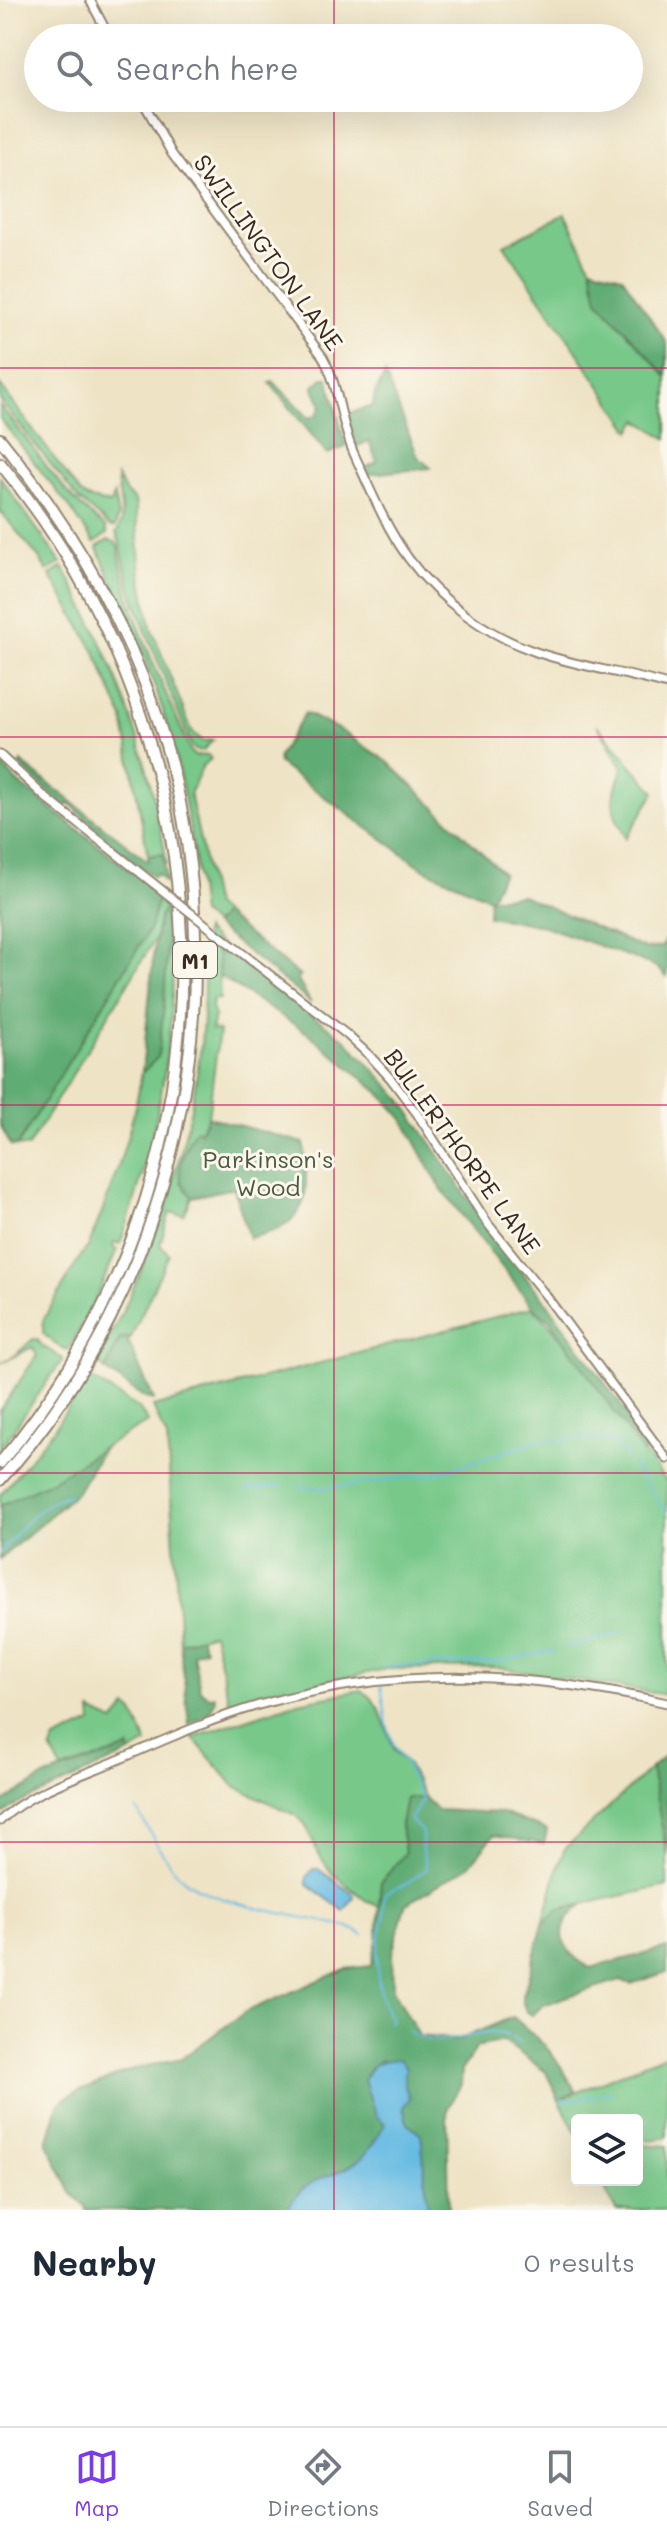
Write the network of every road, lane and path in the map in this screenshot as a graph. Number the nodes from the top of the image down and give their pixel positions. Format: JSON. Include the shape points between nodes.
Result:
{"nodes":[{"id":1,"x":90,"y":0,"type":"edge"},
{"id":2,"x":103,"y":24,"type":"edge"},
{"id":3,"x":149,"y":112,"type":"edge"},
{"id":4,"x":0,"y":439,"type":"edge"},
{"id":5,"x":0,"y":463,"type":"edge"},
{"id":6,"x":667,"y":685,"type":"edge"},
{"id":7,"x":0,"y":755,"type":"edge"},
{"id":8,"x":667,"y":1459,"type":"edge"},
{"id":9,"x":0,"y":1463,"type":"edge"},
{"id":10,"x":0,"y":1480,"type":"edge"},
{"id":11,"x":667,"y":1703,"type":"edge"},
{"id":12,"x":0,"y":1821,"type":"edge"}],
"edges":[{"from":1,"to":2,"type":"street"},
{"from":3,"to":6,"type":"street","name":"SWILLINGTON LANE","via":[[172,154],[323,357],[352,449],[370,487],[409,559],[433,586],[506,640],[579,665]]},
{"from":4,"to":10,"type":"highway","number":"M1","via":[[77,545],[139,669],[179,800],[195,935],[183,1098],[168,1169],[144,1239],[75,1381]]},
{"from":5,"to":9,"type":"highway","number":"M1","via":[[55,538],[94,604],[130,685],[169,816],[177,863],[182,980],[172,1089],[135,1228],[112,1285],[67,1369]]},
{"from":7,"to":8,"type":"street","name":"BULLERTHORPE LANE","bridge":true,"via":[[58,808],[346,1034],[391,1079],[488,1224]]},
{"from":11,"to":12,"type":"street","via":[[534,1679],[475,1676],[411,1677],[318,1690],[183,1733],[39,1795]]}]}
